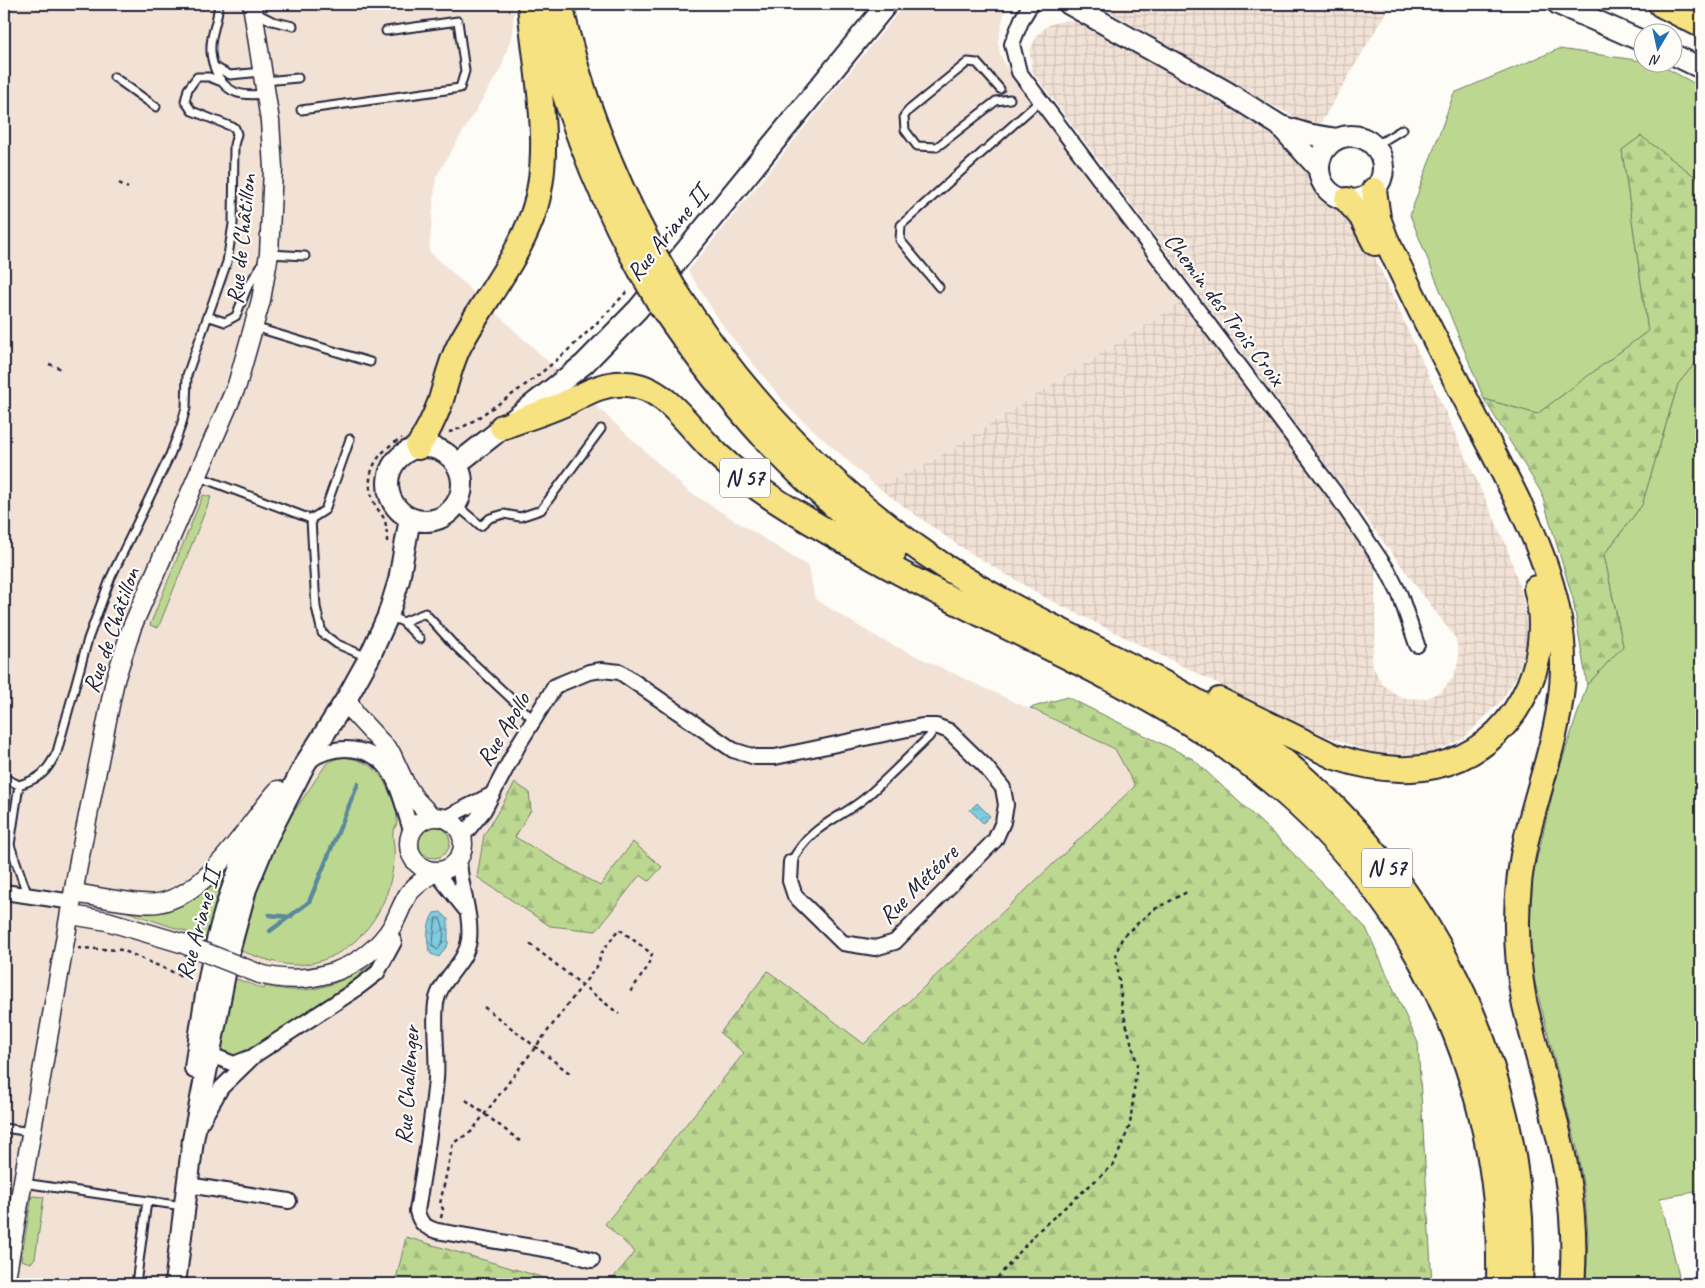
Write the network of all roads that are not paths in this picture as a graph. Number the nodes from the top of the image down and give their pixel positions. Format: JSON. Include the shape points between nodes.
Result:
{"nodes":[{"id":1,"x":218,"y":4,"type":"edge"},
{"id":2,"x":530,"y":4,"type":"edge"},
{"id":3,"x":539,"y":4,"type":"edge"},
{"id":4,"x":560,"y":4,"type":"edge"},
{"id":5,"x":886,"y":4,"type":"edge"},
{"id":6,"x":1032,"y":4,"type":"edge"},
{"id":7,"x":1069,"y":4,"type":"edge"},
{"id":8,"x":1558,"y":4,"type":"edge"},
{"id":9,"x":1662,"y":4,"type":"edge"},
{"id":10,"x":1687,"y":4,"type":"edge"},
{"id":11,"x":252,"y":7,"type":"edge"},
{"id":12,"x":1701,"y":10,"type":"edge"},
{"id":13,"x":1701,"y":24,"type":"edge"},
{"id":14,"x":293,"y":26,"type":"dead end"},
{"id":15,"x":386,"y":31,"type":"dead end"},
{"id":16,"x":1632,"y":37,"type":"edge"},
{"id":17,"x":1682,"y":59,"type":"edge"},
{"id":18,"x":213,"y":65,"type":"junction"},
{"id":19,"x":1701,"y":68,"type":"edge"},
{"id":20,"x":114,"y":77,"type":"dead end"},
{"id":21,"x":298,"y":78,"type":"dead end"},
{"id":22,"x":222,"y":82,"type":"junction"},
{"id":23,"x":265,"y":82,"type":"junction"},
{"id":24,"x":1000,"y":88,"type":"dead end"},
{"id":25,"x":1010,"y":100,"type":"dead end"},
{"id":26,"x":1042,"y":100,"type":"junction"},
{"id":27,"x":156,"y":107,"type":"dead end"},
{"id":28,"x":301,"y":110,"type":"dead end"},
{"id":29,"x":1279,"y":126,"type":"junction"},
{"id":30,"x":1403,"y":129,"type":"dead end"},
{"id":31,"x":1337,"y":138,"type":"junction"},
{"id":32,"x":1375,"y":146,"type":"junction"},
{"id":33,"x":1319,"y":169,"type":"junction"},
{"id":34,"x":1374,"y":190,"type":"junction"},
{"id":35,"x":1347,"y":200,"type":"junction"},
{"id":36,"x":269,"y":254,"type":"junction"},
{"id":37,"x":305,"y":256,"type":"dead end"},
{"id":38,"x":646,"y":260,"type":"junction"},
{"id":39,"x":939,"y":287,"type":"dead end"},
{"id":40,"x":666,"y":295,"type":"junction"},
{"id":41,"x":207,"y":316,"type":"junction"},
{"id":42,"x":254,"y":327,"type":"junction"},
{"id":43,"x":370,"y":362,"type":"dead end"},
{"id":44,"x":502,"y":427,"type":"junction"},
{"id":45,"x":601,"y":429,"type":"dead end"},
{"id":46,"x":350,"y":439,"type":"dead end"},
{"id":47,"x":412,"y":441,"type":"junction"},
{"id":48,"x":457,"y":464,"type":"junction"},
{"id":49,"x":196,"y":476,"type":"junction"},
{"id":50,"x":456,"y":504,"type":"junction"},
{"id":51,"x":410,"y":518,"type":"junction"},
{"id":52,"x":311,"y":519,"type":"junction"},
{"id":53,"x":396,"y":619,"type":"junction"},
{"id":54,"x":993,"y":619,"type":"junction"},
{"id":55,"x":1062,"y":631,"type":"junction"},
{"id":56,"x":420,"y":640,"type":"dead end"},
{"id":57,"x":1417,"y":645,"type":"dead end"},
{"id":58,"x":369,"y":658,"type":"junction"},
{"id":59,"x":347,"y":698,"type":"junction"},
{"id":60,"x":534,"y":720,"type":"junction"},
{"id":61,"x":936,"y":726,"type":"junction"},
{"id":62,"x":317,"y":744,"type":"junction"},
{"id":63,"x":305,"y":764,"type":"junction"},
{"id":64,"x":4,"y":778,"type":"edge"},
{"id":65,"x":19,"y":785,"type":"junction"},
{"id":66,"x":278,"y":790,"type":"junction"},
{"id":67,"x":491,"y":795,"type":"junction"},
{"id":68,"x":439,"y":818,"type":"junction"},
{"id":69,"x":412,"y":833,"type":"junction"},
{"id":70,"x":462,"y":837,"type":"junction"},
{"id":71,"x":7,"y":845,"type":"edge"},
{"id":72,"x":459,"y":858,"type":"junction"},
{"id":73,"x":791,"y":862,"type":"joint"},
{"id":74,"x":435,"y":871,"type":"junction"},
{"id":75,"x":4,"y":892,"type":"edge"},
{"id":76,"x":28,"y":896,"type":"junction"},
{"id":77,"x":73,"y":903,"type":"junction"},
{"id":78,"x":467,"y":912,"type":"junction"},
{"id":79,"x":389,"y":931,"type":"junction"},
{"id":80,"x":200,"y":1031,"type":"junction"},
{"id":81,"x":211,"y":1055,"type":"junction"},
{"id":82,"x":255,"y":1055,"type":"junction"},
{"id":83,"x":4,"y":1128,"type":"edge"},
{"id":84,"x":32,"y":1132,"type":"junction"},
{"id":85,"x":193,"y":1140,"type":"junction"},
{"id":86,"x":22,"y":1183,"type":"junction"},
{"id":87,"x":188,"y":1185,"type":"junction"},
{"id":88,"x":147,"y":1201,"type":"junction"},
{"id":89,"x":289,"y":1201,"type":"dead end"},
{"id":90,"x":186,"y":1207,"type":"junction"},
{"id":91,"x":592,"y":1260,"type":"dead end"},
{"id":92,"x":5,"y":1284,"type":"edge"},
{"id":93,"x":136,"y":1284,"type":"edge"},
{"id":94,"x":175,"y":1284,"type":"edge"},
{"id":95,"x":1499,"y":1284,"type":"edge"},
{"id":96,"x":1520,"y":1284,"type":"edge"},
{"id":97,"x":1572,"y":1284,"type":"edge"}],
"edges":[{"from":1,"to":18,"type":"lane","via":[[210,52]]},
{"from":2,"to":47,"type":"highway","via":[[543,133],[537,198],[507,268],[458,348],[430,426]]},
{"from":3,"to":38,"type":"highway","number":"N 57","via":[[561,87],[580,141],[619,231]]},
{"from":4,"to":38,"type":"highway","number":"N 57","via":[[596,129],[628,204]]},
{"from":5,"to":44,"type":"main road","name":"Rue Ariane II","via":[[638,309],[584,364]]},
{"from":6,"to":26,"type":"street","name":"Chemin des Trois Croix","via":[[1012,44],[1025,87]]},
{"from":7,"to":29,"type":"main road","via":[[1225,91]]},
{"from":8,"to":16,"type":"main road"},
{"from":9,"to":13,"type":"highway"},
{"from":10,"to":12,"type":"highway"},
{"from":11,"to":14,"type":"lane","via":[[272,21]]},
{"from":11,"to":23,"type":"street","name":"Rue de Châtillon"},
{"from":15,"to":28,"type":"lane","via":[[458,21],[465,71],[460,88]]},
{"from":17,"to":19,"type":"main road"},
{"from":18,"to":22,"type":"lane"},
{"from":18,"to":23,"type":"lane","via":[[230,74]]},
{"from":20,"to":27,"type":"lane"},
{"from":21,"to":23,"type":"lane"},
{"from":22,"to":23,"type":"lane","via":[[234,92],[251,95]]},
{"from":22,"to":41,"type":"lane","via":[[197,77],[185,100],[192,111],[235,128],[237,134],[234,145],[233,224],[227,262]]},
{"from":23,"to":36,"type":"street","name":"Rue de Châtillon","via":[[274,168]]},
{"from":24,"to":25,"type":"lane","via":[[978,63],[968,62],[908,110],[904,116],[905,130],[917,146],[937,147],[996,100]]},
{"from":26,"to":39,"type":"lane","via":[[901,225],[900,240]]},
{"from":26,"to":57,"type":"street","name":"Chemin des Trois Croix","via":[[1335,493],[1388,571]]},
{"from":29,"to":31,"type":"main road"},
{"from":29,"to":33,"type":"main road"},
{"from":30,"to":32,"type":"lane"},
{"from":31,"to":32,"type":"main road","via":[[1357,136]]},
{"from":31,"to":33,"type":"main road","via":[[1323,151]]},
{"from":32,"to":34,"type":"main road","via":[[1383,163],[1380,182]]},
{"from":33,"to":35,"type":"main road","via":[[1325,187]]},
{"from":34,"to":35,"type":"main road","via":[[1359,199]]},
{"from":34,"to":97,"type":"highway","via":[[1385,237],[1514,493],[1547,569],[1556,603],[1562,646],[1561,691],[1524,850],[1516,927],[1524,1001],[1570,1185],[1574,1242]]},
{"from":35,"to":55,"type":"highway","via":[[1366,223],[1499,494],[1533,576],[1541,608],[1541,642],[1534,677],[1517,709],[1490,737],[1453,760],[1409,769],[1365,766],[1335,756]]},
{"from":36,"to":37,"type":"lane"},
{"from":36,"to":41,"type":"lane","via":[[247,288],[236,316],[225,322]]},
{"from":36,"to":42,"type":"street","name":"Rue de Châtillon"},
{"from":38,"to":40,"type":"highway","number":"N 57","bridge":true},
{"from":40,"to":54,"type":"highway","number":"N 57","via":[[700,363],[772,448],[812,488],[898,558]]},
{"from":40,"to":55,"type":"highway","number":"N 57","via":[[696,323],[738,378],[822,470],[946,568]]},
{"from":41,"to":65,"type":"lane","via":[[187,375],[186,408],[181,426],[111,577],[88,639],[57,752],[38,779]]},
{"from":42,"to":43,"type":"lane"},
{"from":42,"to":49,"type":"street","name":"Rue de Châtillon","via":[[236,385]]},
{"from":44,"to":48,"type":"main road","name":"Rue Ariane II"},
{"from":44,"to":54,"type":"highway","number":"N 57","via":[[593,389],[627,384],[646,389],[668,403],[710,448],[748,480],[813,523],[946,597]]},
{"from":45,"to":50,"type":"lane","via":[[541,510],[520,517],[504,514],[490,518],[482,526]]},
{"from":46,"to":52,"type":"lane","via":[[325,510]]},
{"from":47,"to":48,"type":"main road","via":[[444,451]]},
{"from":47,"to":51,"type":"main road","via":[[396,459],[388,477],[390,497],[401,513]]},
{"from":48,"to":50,"type":"main road","via":[[462,489]]},
{"from":49,"to":52,"type":"lane"},
{"from":49,"to":77,"type":"street","name":"Rue de Châtillon","via":[[132,627],[115,680]]},
{"from":50,"to":51,"type":"main road","via":[[449,512],[430,521]]},
{"from":51,"to":53,"type":"main road","name":"Rue Ariane II"},
{"from":52,"to":58,"type":"lane","via":[[316,607],[322,632],[337,644]]},
{"from":53,"to":56,"type":"lane"},
{"from":53,"to":58,"type":"main road","name":"Rue Ariane II"},
{"from":53,"to":60,"type":"lane","via":[[425,613],[454,645]]},
{"from":54,"to":95,"type":"highway","number":"N 57","via":[[1165,709],[1242,758],[1318,823],[1343,848],[1379,894],[1410,940],[1436,988],[1470,1072],[1494,1182]]},
{"from":55,"to":96,"type":"highway","number":"N 57","via":[[1168,686],[1253,738],[1319,793],[1394,876],[1456,979],[1494,1075],[1517,1187]]},
{"from":58,"to":59,"type":"main road","name":"Rue Ariane II"},
{"from":59,"to":62,"type":"main road","name":"Rue Ariane II"},
{"from":59,"to":68,"type":"street","via":[[354,714],[390,753],[415,799]]},
{"from":60,"to":61,"type":"street","name":"Rue Apollo","via":[[555,686],[602,670],[620,672],[734,750],[755,757],[775,757],[922,726]]},
{"from":60,"to":67,"type":"street","name":"Rue Apollo"},
{"from":61,"to":73,"type":"lane","name":"Rue Météore","via":[[929,737],[864,799],[829,820],[801,844]]},
{"from":61,"to":73,"type":"street","name":"Rue Météore","via":[[949,731],[1003,788],[1006,805],[1003,822],[995,840],[894,942],[875,948],[843,943],[795,896],[790,881]]},
{"from":62,"to":63,"type":"main road","name":"Rue Ariane II"},
{"from":62,"to":66,"type":"main road","name":"Rue Ariane II"},
{"from":63,"to":69,"type":"street","via":[[320,753],[339,749],[366,752],[378,759],[391,774]]},
{"from":63,"to":81,"type":"main road","name":"Rue Ariane II","via":[[268,836],[246,889],[230,948]]},
{"from":64,"to":65,"type":"lane"},
{"from":65,"to":71,"type":"lane"},
{"from":66,"to":77,"type":"street","via":[[200,884],[178,897],[157,903]]},
{"from":66,"to":80,"type":"main road","name":"Rue Ariane II","via":[[242,856],[221,917],[205,989]]},
{"from":67,"to":68,"type":"street"},
{"from":67,"to":70,"type":"street","name":"Rue Apollo","via":[[484,810]]},
{"from":68,"to":69,"type":"street","via":[[420,822]]},
{"from":68,"to":70,"type":"street","via":[[459,830]]},
{"from":69,"to":74,"type":"street","via":[[409,846],[413,858],[422,867]]},
{"from":70,"to":72,"type":"street"},
{"from":71,"to":76,"type":"lane"},
{"from":72,"to":74,"type":"street","via":[[449,868]]},
{"from":72,"to":78,"type":"street","name":"Rue Challenger"},
{"from":74,"to":78,"type":"street"},
{"from":74,"to":79,"type":"street","via":[[409,893]]},
{"from":75,"to":76,"type":"street"},
{"from":76,"to":77,"type":"street"},
{"from":77,"to":79,"type":"street","bridge":true,"via":[[108,921],[181,943],[260,974],[289,980],[326,975],[360,958],[377,946]]},
{"from":77,"to":84,"type":"street","name":"Rue de Châtillon"},
{"from":78,"to":91,"type":"street","name":"Rue Challenger","via":[[469,942],[465,956],[445,982],[436,1004],[436,1079],[417,1211],[420,1222],[437,1232],[568,1253]]},
{"from":79,"to":82,"type":"street","via":[[394,942],[377,973]]},
{"from":80,"to":81,"type":"street"},
{"from":80,"to":85,"type":"main road","name":"Rue Ariane II","via":[[193,1088]]},
{"from":81,"to":82,"type":"street","via":[[234,1064]]},
{"from":81,"to":85,"type":"main road","name":"Rue Ariane II"},
{"from":82,"to":85,"type":"street","via":[[221,1088]]},
{"from":83,"to":84,"type":"lane"},
{"from":84,"to":86,"type":"street","name":"Rue de Châtillon"},
{"from":85,"to":87,"type":"main road","name":"Rue Ariane II"},
{"from":86,"to":88,"type":"lane"},
{"from":86,"to":92,"type":"street","name":"Rue de Châtillon"},
{"from":87,"to":89,"type":"street"},
{"from":87,"to":90,"type":"main road","name":"Rue Ariane II"},
{"from":88,"to":90,"type":"lane"},
{"from":88,"to":93,"type":"lane"},
{"from":90,"to":94,"type":"main road","name":"Rue Ariane II"}]}
